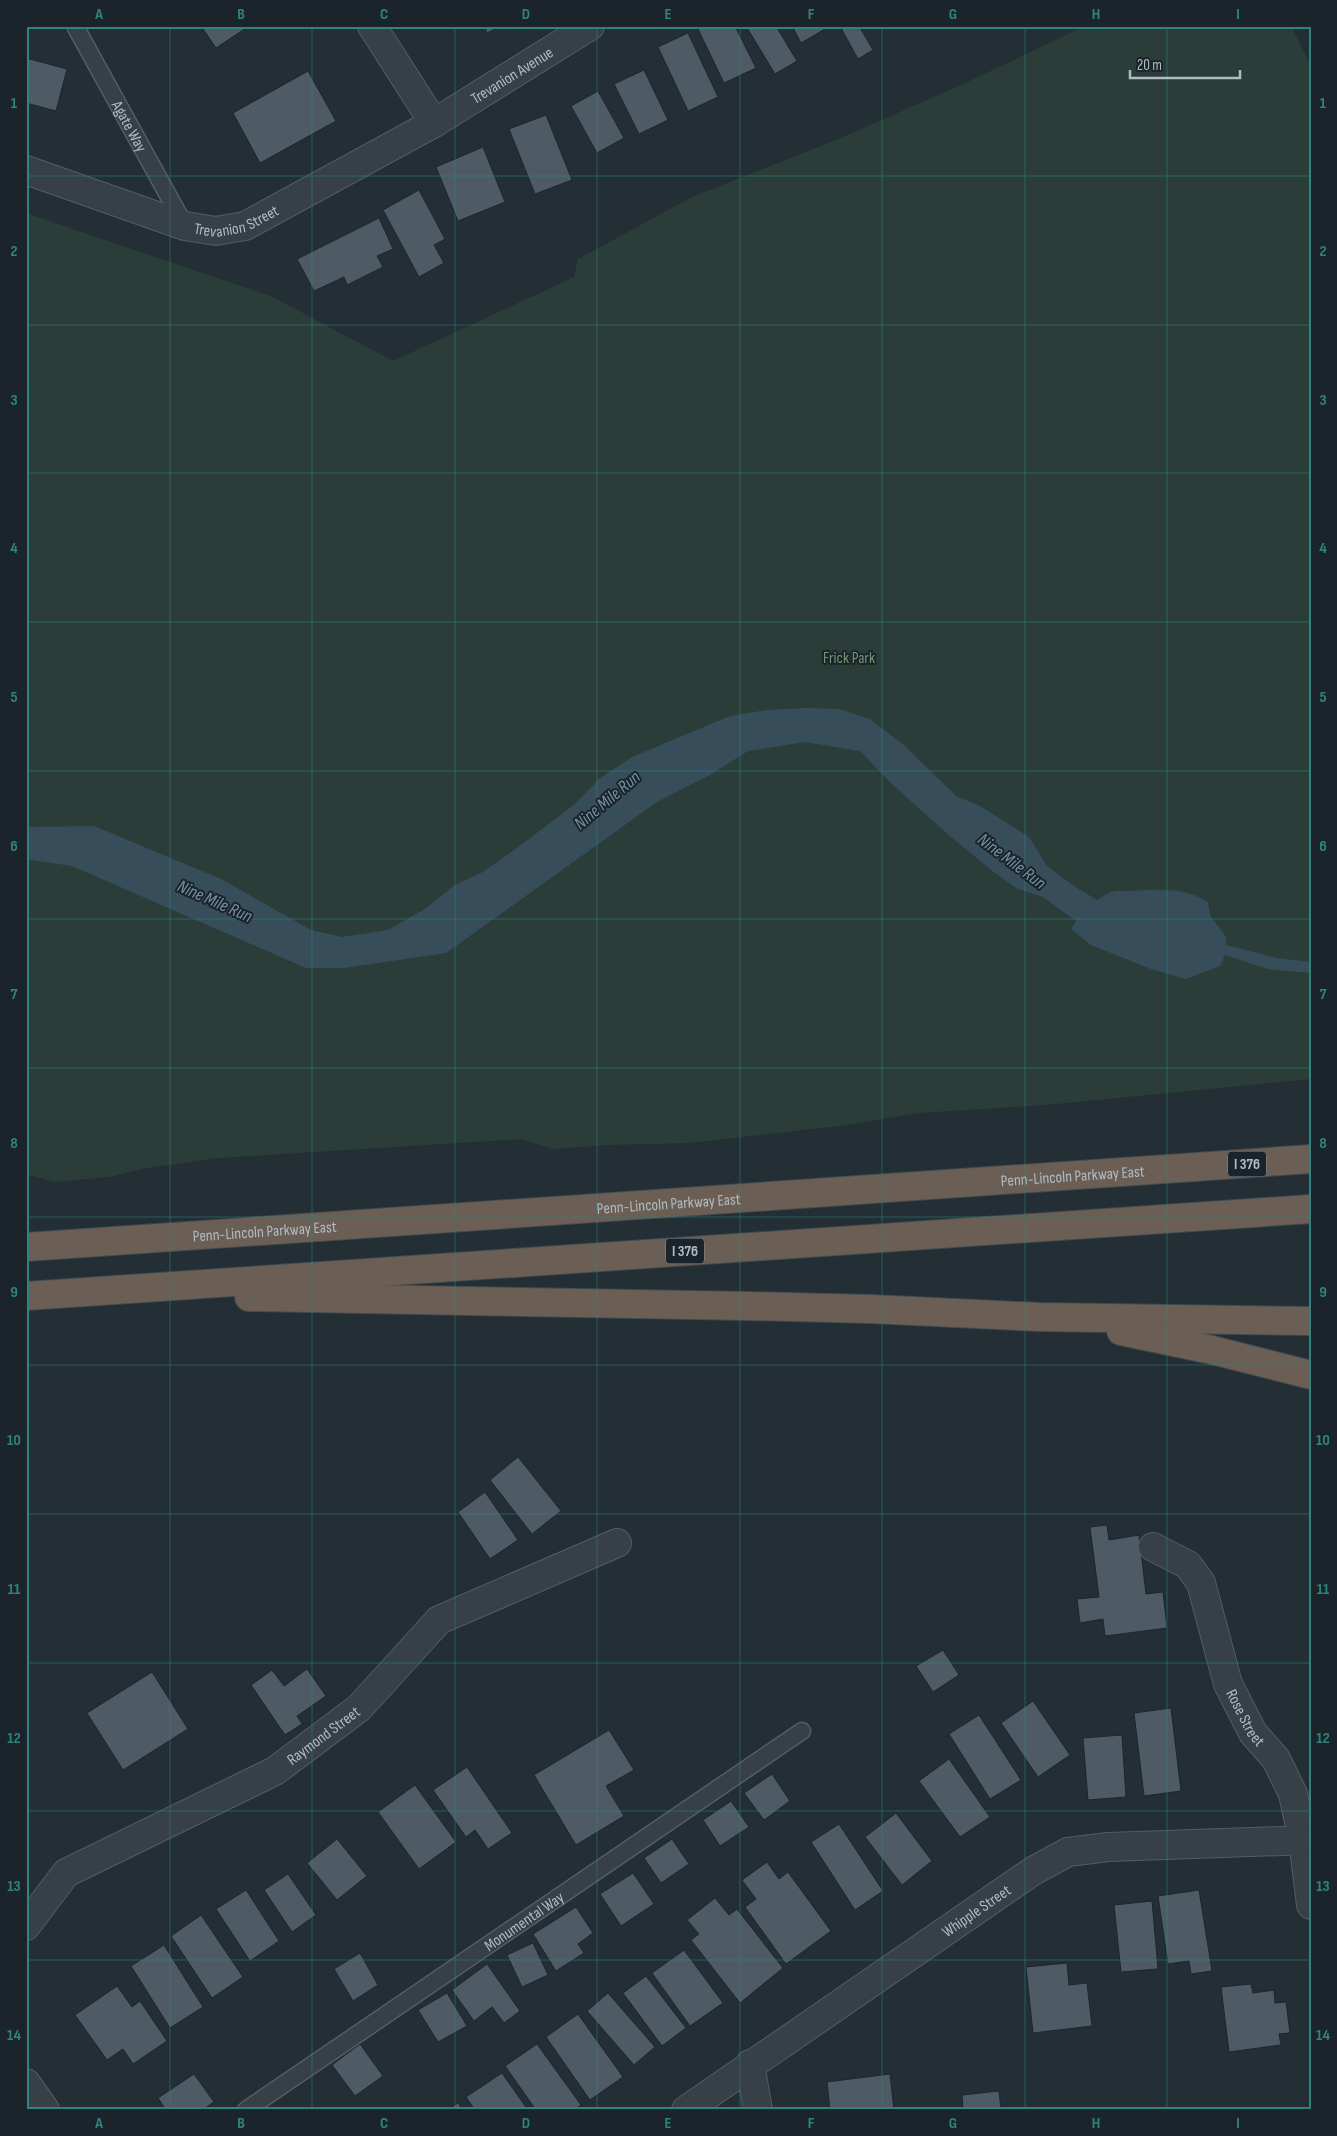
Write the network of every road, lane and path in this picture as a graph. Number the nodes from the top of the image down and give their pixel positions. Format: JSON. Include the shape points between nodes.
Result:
{"nodes":[{"id":1,"x":75,"y":26,"type":"edge"},
{"id":2,"x":372,"y":26,"type":"edge"},
{"id":3,"x":590,"y":26,"type":"edge"},
{"id":4,"x":434,"y":123,"type":"junction"},
{"id":5,"x":26,"y":170,"type":"edge"},
{"id":6,"x":184,"y":226,"type":"junction"},
{"id":7,"x":1311,"y":1144,"type":"edge"},
{"id":8,"x":1311,"y":1160,"type":"edge"},
{"id":9,"x":1184,"y":1168,"type":"junction"},
{"id":10,"x":1311,"y":1209,"type":"edge"},
{"id":11,"x":26,"y":1247,"type":"edge"},
{"id":12,"x":60,"y":1294,"type":"junction"},
{"id":13,"x":26,"y":1296,"type":"edge"},
{"id":14,"x":1040,"y":1317,"type":"junction"},
{"id":15,"x":1311,"y":1321,"type":"edge"},
{"id":16,"x":1311,"y":1375,"type":"edge"},
{"id":17,"x":617,"y":1543,"type":"dead end"},
{"id":18,"x":1153,"y":1547,"type":"dead end"},
{"id":19,"x":802,"y":1731,"type":"dead end"},
{"id":20,"x":1307,"y":1840,"type":"edge"},
{"id":21,"x":1311,"y":1905,"type":"edge"},
{"id":22,"x":26,"y":1926,"type":"edge"},
{"id":23,"x":750,"y":2064,"type":"junction"},
{"id":24,"x":26,"y":2083,"type":"edge"},
{"id":25,"x":45,"y":2110,"type":"edge"},
{"id":26,"x":246,"y":2110,"type":"edge"},
{"id":27,"x":686,"y":2110,"type":"edge"},
{"id":28,"x":758,"y":2110,"type":"edge"}],
"edges":[{"from":1,"to":6,"type":"lane","name":"Agate Way"},
{"from":2,"to":4,"type":"street"},
{"from":3,"to":4,"type":"street","name":"Trevanion Avenue"},
{"from":4,"to":6,"type":"street","name":"Trevanion Street","via":[[245,226],[216,231]]},
{"from":5,"to":6,"type":"street","name":"Trevanion Street"},
{"from":7,"to":9,"type":"highway"},
{"from":8,"to":9,"type":"highway","name":"Penn-Lincoln Parkway East","number":"I 376"},
{"from":9,"to":11,"type":"highway","name":"Penn-Lincoln Parkway East","number":"I 376"},
{"from":10,"to":12,"type":"highway","number":"I 376"},
{"from":12,"to":13,"type":"highway","number":"I 376"},
{"from":12,"to":14,"type":"highway","via":[[775,1306]]},
{"from":14,"to":15,"type":"highway"},
{"from":14,"to":16,"type":"highway","via":[[1151,1336]]},
{"from":17,"to":22,"type":"street","name":"Raymond Street","via":[[439,1620],[359,1708],[275,1771],[66,1873]]},
{"from":18,"to":20,"type":"street","name":"Rose Street","via":[[1188,1565],[1201,1583],[1228,1684],[1253,1733],[1276,1759],[1286,1777]]},
{"from":19,"to":26,"type":"lane","name":"Monumental Way"},
{"from":20,"to":21,"type":"street","name":"Rose Street"},
{"from":20,"to":23,"type":"street","name":"Whipple Street","via":[[1108,1847],[1068,1852],[1033,1870]]},
{"from":23,"to":27,"type":"street","name":"Whipple Street"},
{"from":23,"to":28,"type":"street"},
{"from":24,"to":25,"type":"street"}]}
